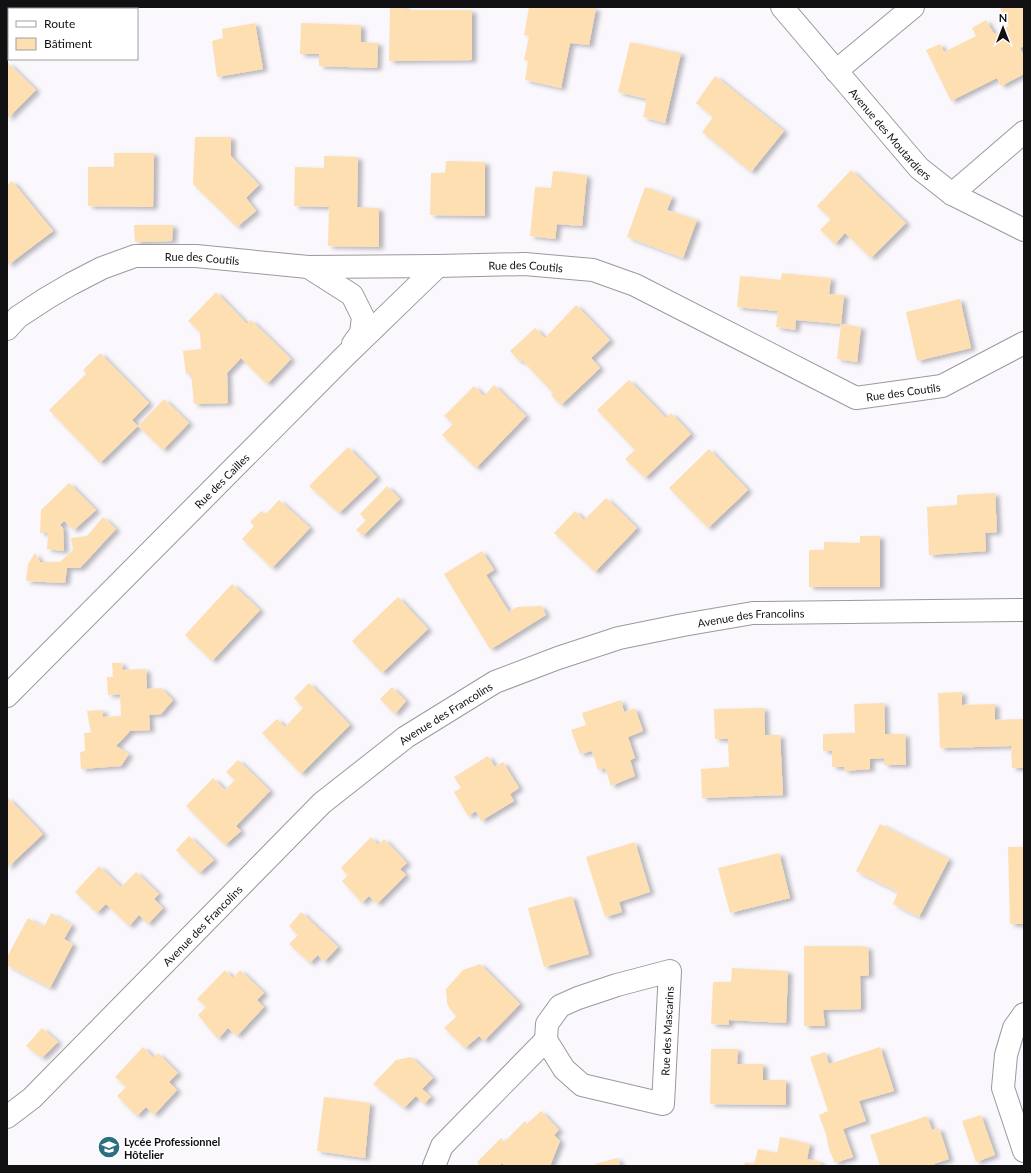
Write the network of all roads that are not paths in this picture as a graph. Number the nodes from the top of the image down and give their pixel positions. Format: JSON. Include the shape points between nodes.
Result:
{"nodes":[{"id":1,"x":782,"y":7,"type":"edge"},
{"id":2,"x":914,"y":7,"type":"edge"},
{"id":3,"x":836,"y":71,"type":"junction"},
{"id":4,"x":1024,"y":132,"type":"edge"},
{"id":5,"x":952,"y":194,"type":"junction"},
{"id":6,"x":1024,"y":230,"type":"edge"},
{"id":7,"x":438,"y":266,"type":"junction"},
{"id":8,"x":308,"y":267,"type":"junction"},
{"id":9,"x":7,"y":329,"type":"edge"},
{"id":10,"x":1024,"y":343,"type":"edge"},
{"id":11,"x":344,"y":357,"type":"junction"},
{"id":12,"x":1024,"y":610,"type":"edge"},
{"id":13,"x":7,"y":696,"type":"edge"},
{"id":14,"x":1024,"y":1014,"type":"edge"},
{"id":15,"x":546,"y":1040,"type":"junction"},
{"id":16,"x":7,"y":1117,"type":"edge"},
{"id":17,"x":1024,"y":1151,"type":"edge"},
{"id":18,"x":434,"y":1166,"type":"edge"}],
"edges":[{"from":1,"to":3,"type":"street","name":"Avenue des Moutardiers"},
{"from":2,"to":3,"type":"street"},
{"from":3,"to":5,"type":"street","name":"Avenue des Moutardiers","via":[[919,168]]},
{"from":4,"to":5,"type":"street"},
{"from":5,"to":6,"type":"street","name":"Avenue des Moutardiers"},
{"from":7,"to":8,"type":"street","name":"Rue des Coutils"},
{"from":7,"to":10,"type":"street","name":"Rue des Coutils","via":[[525,264],[593,270],[635,285],[856,398],[942,386]]},
{"from":7,"to":11,"type":"street","name":"Rue des Cailles"},
{"from":8,"to":9,"type":"street","name":"Rue des Coutils","via":[[196,256],[136,256],[102,268],[71,284],[18,317]]},
{"from":8,"to":11,"type":"street","via":[[352,295],[363,317],[361,333]]},
{"from":11,"to":13,"type":"street","name":"Rue des Cailles"},
{"from":12,"to":16,"type":"street","name":"Avenue des Francolins","via":[[753,613],[619,638],[495,682],[406,736],[322,803],[32,1098]]},
{"from":14,"to":17,"type":"street","via":[[1014,1028],[1006,1056],[1004,1088]]},
{"from":15,"to":15,"type":"street","name":"Rue des Mascarins","via":[[547,1024],[560,1006],[617,985],[670,971],[663,1104],[582,1085],[564,1069]]},
{"from":15,"to":18,"type":"street","via":[[442,1146]]}]}
